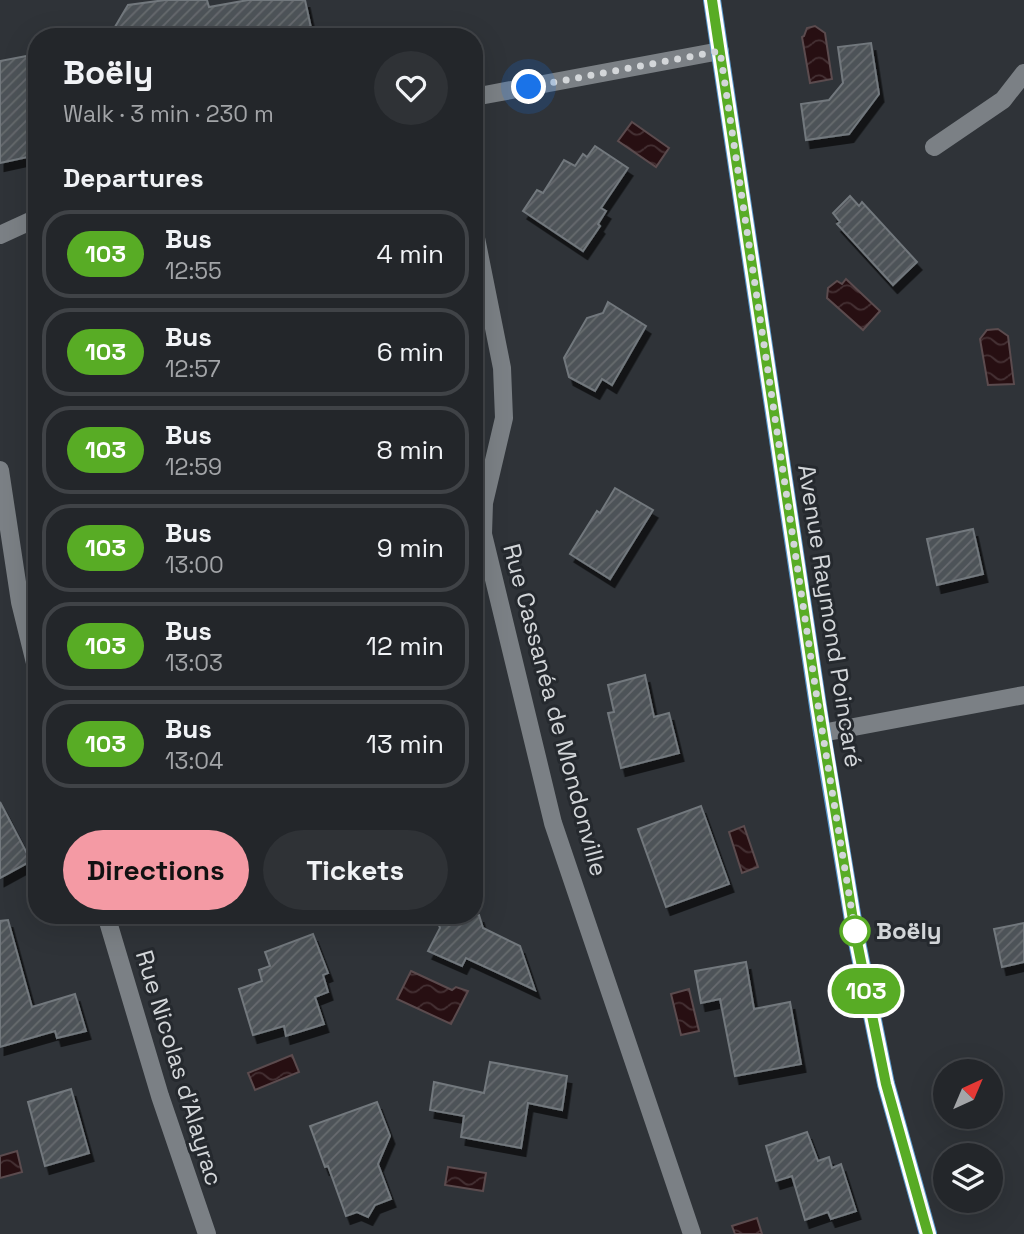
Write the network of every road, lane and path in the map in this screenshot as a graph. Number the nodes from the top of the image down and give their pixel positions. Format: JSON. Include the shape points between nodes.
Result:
{"nodes":[{"id":1,"x":712,"y":0,"type":"edge"},
{"id":2,"x":720,"y":51,"type":"junction"},
{"id":3,"x":1024,"y":73,"type":"edge"},
{"id":4,"x":483,"y":95,"type":"edge"},
{"id":5,"x":934,"y":146,"type":"dead end"},
{"id":6,"x":28,"y":222,"type":"edge"},
{"id":7,"x":0,"y":234,"type":"edge"},
{"id":8,"x":483,"y":273,"type":"edge"},
{"id":9,"x":0,"y":470,"type":"edge"},
{"id":10,"x":483,"y":534,"type":"edge"},
{"id":11,"x":483,"y":534,"type":"edge"},
{"id":12,"x":28,"y":634,"type":"edge"},
{"id":13,"x":1024,"y":695,"type":"edge"},
{"id":14,"x":822,"y":733,"type":"junction"},
{"id":15,"x":109,"y":924,"type":"edge"},
{"id":16,"x":207,"y":1234,"type":"edge"},
{"id":17,"x":692,"y":1234,"type":"edge"},
{"id":18,"x":928,"y":1234,"type":"edge"}],
"edges":[{"from":1,"to":2,"type":"main road","name":"Avenue Raymond Poincaré"},
{"from":2,"to":4,"type":"street"},
{"from":2,"to":14,"type":"main road","name":"Avenue Raymond Poincaré"},
{"from":3,"to":5,"type":"street","via":[[1003,100]]},
{"from":6,"to":7,"type":"street"},
{"from":8,"to":11,"type":"street","name":"Rue Cassanéa de Mondonville","via":[[502,368],[504,418],[484,503]]},
{"from":9,"to":12,"type":"street"},
{"from":10,"to":17,"type":"street","name":"Rue Cassanéa de Mondonville","via":[[553,823]]},
{"from":13,"to":14,"type":"street"},
{"from":14,"to":18,"type":"main road","name":"Avenue Raymond Poincaré","via":[[870,1010]]},
{"from":15,"to":16,"type":"street","name":"Rue Nicolas d'Alayrac"}]}
